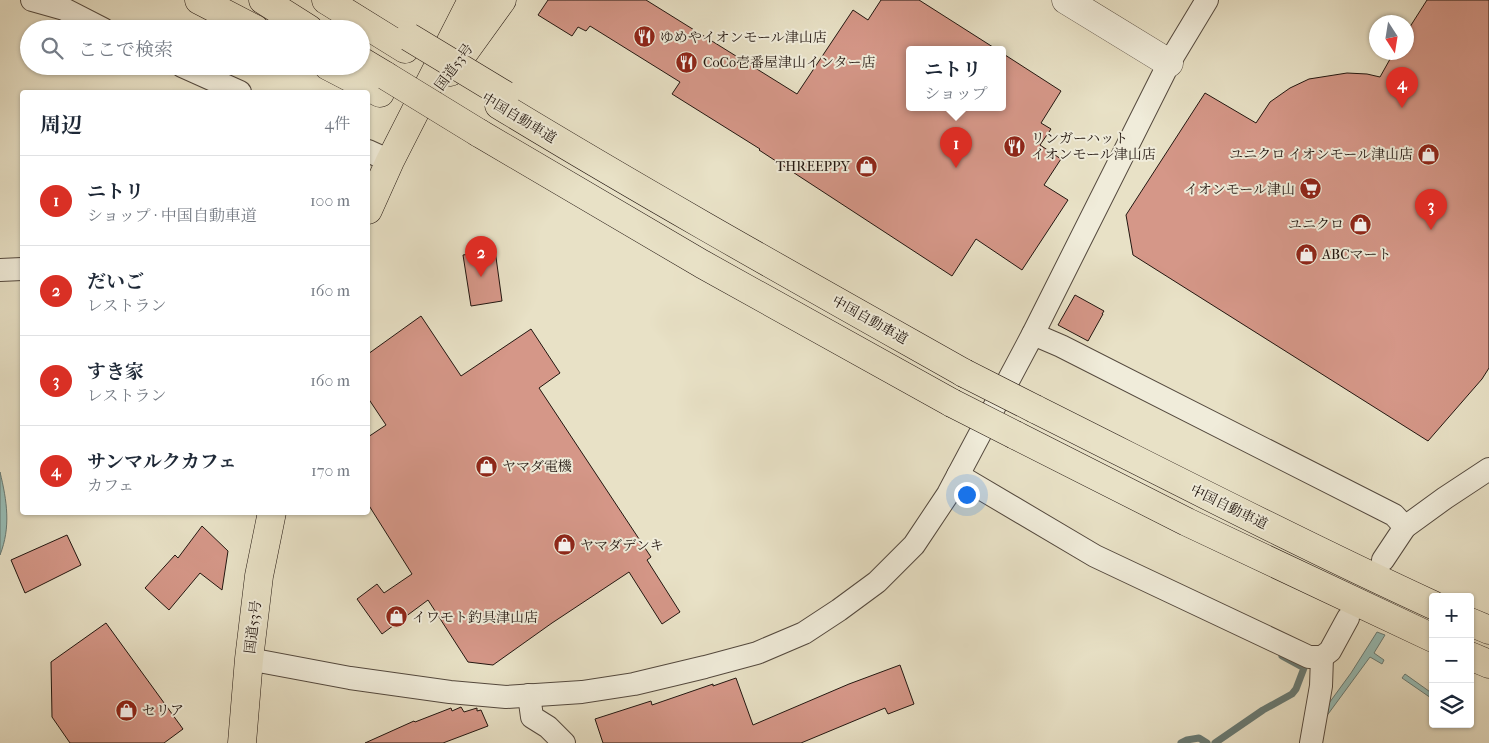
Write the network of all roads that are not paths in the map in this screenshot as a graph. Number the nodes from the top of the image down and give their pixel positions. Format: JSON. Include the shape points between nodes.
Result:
{"nodes":[{"id":1,"x":32,"y":0,"type":"edge"},
{"id":2,"x":199,"y":0,"type":"edge"},
{"id":3,"x":263,"y":0,"type":"edge"},
{"id":4,"x":326,"y":0,"type":"edge"},
{"id":5,"x":354,"y":0,"type":"edge"},
{"id":6,"x":472,"y":0,"type":"edge"},
{"id":7,"x":502,"y":0,"type":"edge"},
{"id":8,"x":1066,"y":0,"type":"edge"},
{"id":9,"x":1207,"y":0,"type":"edge"},
{"id":10,"x":85,"y":20,"type":"edge"},
{"id":11,"x":238,"y":20,"type":"edge"},
{"id":12,"x":295,"y":20,"type":"edge"},
{"id":13,"x":364,"y":20,"type":"edge"},
{"id":14,"x":370,"y":23,"type":"edge"},
{"id":15,"x":407,"y":43,"type":"junction"},
{"id":16,"x":1169,"y":63,"type":"junction"},
{"id":17,"x":370,"y":71,"type":"edge"},
{"id":18,"x":202,"y":75,"type":"edge"},
{"id":19,"x":354,"y":75,"type":"edge"},
{"id":20,"x":383,"y":85,"type":"junction"},
{"id":21,"x":236,"y":90,"type":"edge"},
{"id":22,"x":404,"y":135,"type":"junction"},
{"id":23,"x":379,"y":156,"type":"edge"},
{"id":24,"x":370,"y":200,"type":"edge"},
{"id":25,"x":20,"y":269,"type":"edge"},
{"id":26,"x":0,"y":270,"type":"edge"},
{"id":27,"x":1033,"y":334,"type":"junction"},
{"id":28,"x":1489,"y":469,"type":"edge"},
{"id":29,"x":958,"y":475,"type":"junction"},
{"id":30,"x":271,"y":515,"type":"edge"},
{"id":31,"x":1405,"y":527,"type":"junction"},
{"id":32,"x":1382,"y":570,"type":"junction"},
{"id":33,"x":1429,"y":602,"type":"edge"},
{"id":34,"x":1356,"y":612,"type":"junction"},
{"id":35,"x":1474,"y":624,"type":"edge"},
{"id":36,"x":1489,"y":630,"type":"edge"},
{"id":37,"x":1429,"y":637,"type":"edge"},
{"id":38,"x":1322,"y":657,"type":"junction"},
{"id":39,"x":1474,"y":658,"type":"edge"},
{"id":40,"x":249,"y":659,"type":"junction"},
{"id":41,"x":1489,"y":664,"type":"edge"},
{"id":42,"x":529,"y":695,"type":"junction"},
{"id":43,"x":242,"y":743,"type":"edge"},
{"id":44,"x":564,"y":743,"type":"edge"},
{"id":45,"x":1311,"y":743,"type":"edge"}],
"edges":[{"from":1,"to":10,"type":"street","via":[[64,9]]},
{"from":2,"to":11,"type":"highway"},
{"from":3,"to":12,"type":"highway"},
{"from":4,"to":13,"type":"highway","name":"中国自動車道"},
{"from":5,"to":15,"type":"highway"},
{"from":6,"to":22,"type":"highway","name":"国道53号"},
{"from":7,"to":22,"type":"highway","name":"国道53号"},
{"from":8,"to":16,"type":"street"},
{"from":9,"to":16,"type":"street"},
{"from":14,"to":15,"type":"highway","name":"中国自動車道"},
{"from":15,"to":32,"type":"highway","name":"中国自動車道","bridge":true,"via":[[502,100],[607,171],[964,373],[1034,409]]},
{"from":16,"to":27,"type":"street"},
{"from":17,"to":20,"type":"highway"},
{"from":18,"to":21,"type":"street"},
{"from":19,"to":20,"type":"highway"},
{"from":20,"to":34,"type":"highway","bridge":true,"via":[[952,403]]},
{"from":22,"to":23,"type":"highway","name":"国道53号"},
{"from":23,"to":24,"type":"highway","name":"国道53号"},
{"from":25,"to":26,"type":"street"},
{"from":27,"to":29,"type":"street"},
{"from":27,"to":31,"type":"street","via":[[1394,515]]},
{"from":28,"to":31,"type":"street"},
{"from":29,"to":38,"type":"street","via":[[1095,556],[1309,656]]},
{"from":29,"to":42,"type":"street","via":[[914,545],[877,582],[804,633],[758,653],[705,668],[582,692]]},
{"from":30,"to":40,"type":"highway","name":"国道53号","via":[[259,576]]},
{"from":31,"to":32,"type":"street"},
{"from":32,"to":33,"type":"highway","name":"中国自動車道"},
{"from":34,"to":37,"type":"highway"},
{"from":34,"to":38,"type":"street","via":[[1330,651]]},
{"from":35,"to":36,"type":"highway"},
{"from":38,"to":45,"type":"street","via":[[1321,686]]},
{"from":39,"to":41,"type":"highway"},
{"from":40,"to":42,"type":"street","via":[[450,692],[506,697]]},
{"from":40,"to":43,"type":"highway","name":"国道53号"},
{"from":42,"to":44,"type":"street","via":[[532,717]]}]}
